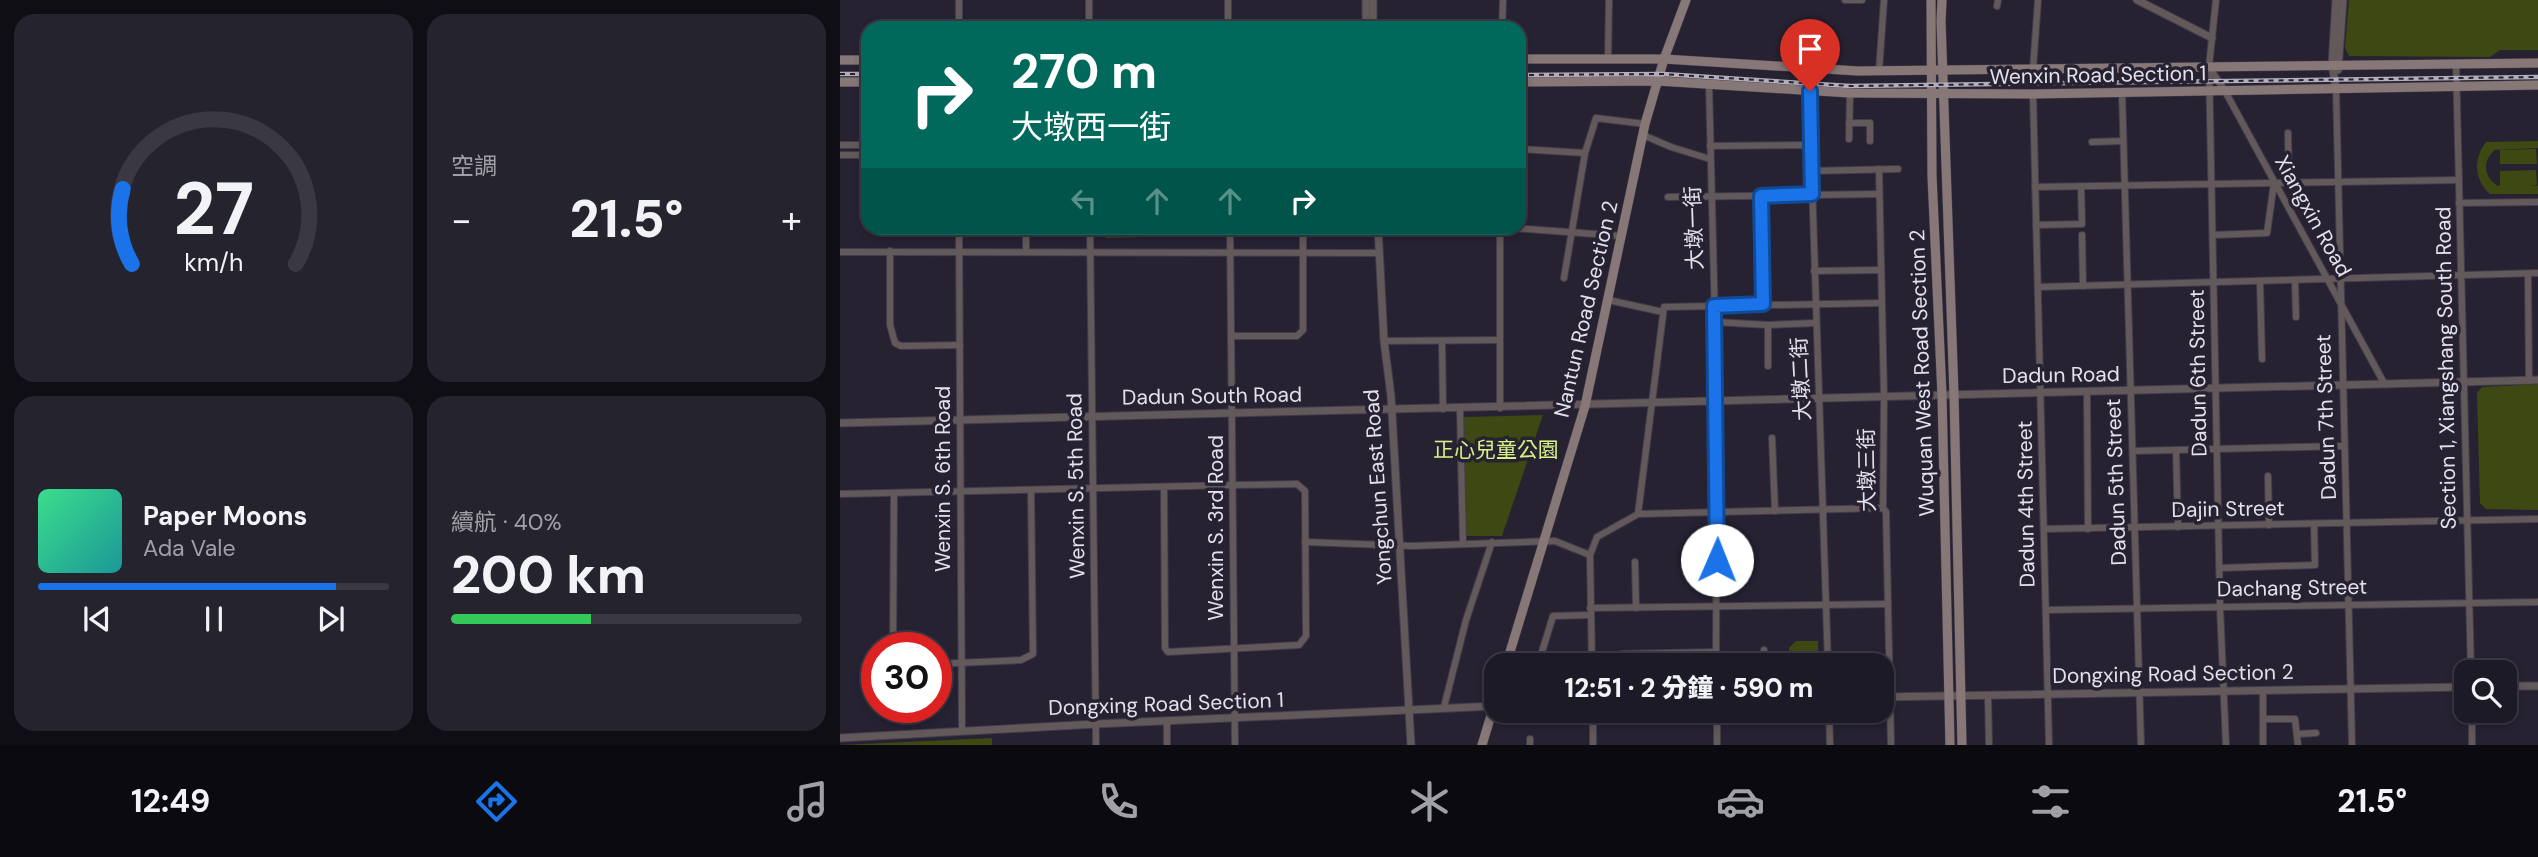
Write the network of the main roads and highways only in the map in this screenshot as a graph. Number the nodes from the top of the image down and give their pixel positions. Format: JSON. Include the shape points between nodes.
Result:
{"nodes":[{"id":1,"x":1686,"y":0,"type":"edge"},
{"id":2,"x":1931,"y":0,"type":"edge"},
{"id":3,"x":1942,"y":0,"type":"edge"},
{"id":4,"x":1526,"y":59,"type":"edge"},
{"id":5,"x":1664,"y":59,"type":"junction"},
{"id":6,"x":840,"y":60,"type":"edge"},
{"id":7,"x":861,"y":60,"type":"edge"},
{"id":8,"x":2538,"y":63,"type":"edge"},
{"id":9,"x":1942,"y":70,"type":"junction"},
{"id":10,"x":1929,"y":71,"type":"junction"},
{"id":11,"x":1658,"y":81,"type":"junction"},
{"id":12,"x":840,"y":82,"type":"edge"},
{"id":13,"x":861,"y":82,"type":"edge"},
{"id":14,"x":1526,"y":82,"type":"edge"},
{"id":15,"x":2538,"y":85,"type":"edge"},
{"id":16,"x":1930,"y":93,"type":"junction"},
{"id":17,"x":1943,"y":94,"type":"junction"},
{"id":18,"x":1510,"y":653,"type":"edge"},
{"id":19,"x":1489,"y":723,"type":"edge"},
{"id":20,"x":1482,"y":745,"type":"edge"},
{"id":21,"x":1950,"y":745,"type":"edge"},
{"id":22,"x":1962,"y":745,"type":"edge"}],
"edges":[{"from":1,"to":5,"type":"main road","name":"Nantun Road Section 2"},
{"from":2,"to":10,"type":"main road","name":"Wuquan West Road Section 2"},
{"from":3,"to":9,"type":"main road","name":"Wuquan West Road Section 2"},
{"from":4,"to":5,"type":"main road","name":"Wenxin Road Section 1"},
{"from":5,"to":10,"type":"main road","name":"Wenxin Road Section 1"},
{"from":5,"to":11,"type":"main road","name":"Nantun Road Section 2"},
{"from":6,"to":7,"type":"main road"},
{"from":8,"to":9,"type":"main road","name":"Wenxin Road Section 1"},
{"from":9,"to":10,"type":"main road","name":"Wenxin Road Section 1"},
{"from":9,"to":17,"type":"main road","name":"Wuquan West Road Section 2"},
{"from":10,"to":16,"type":"main road","name":"Wuquan West Road Section 2"},
{"from":11,"to":14,"type":"main road","name":"Wenxin Road Section 1"},
{"from":11,"to":16,"type":"main road","name":"Wenxin Road Section 1","via":[[1850,93]]},
{"from":11,"to":18,"type":"main road","name":"Nantun Road Section 2","via":[[1585,406]]},
{"from":12,"to":13,"type":"main road"},
{"from":15,"to":17,"type":"main road","name":"Wenxin Road Section 1"},
{"from":16,"to":17,"type":"main road","name":"Wenxin Road Section 1"},
{"from":16,"to":21,"type":"main road","name":"Wuquan West Road Section 2"},
{"from":17,"to":22,"type":"main road","name":"Wuquan West Road Section 2"},
{"from":19,"to":20,"type":"main road"}]}
